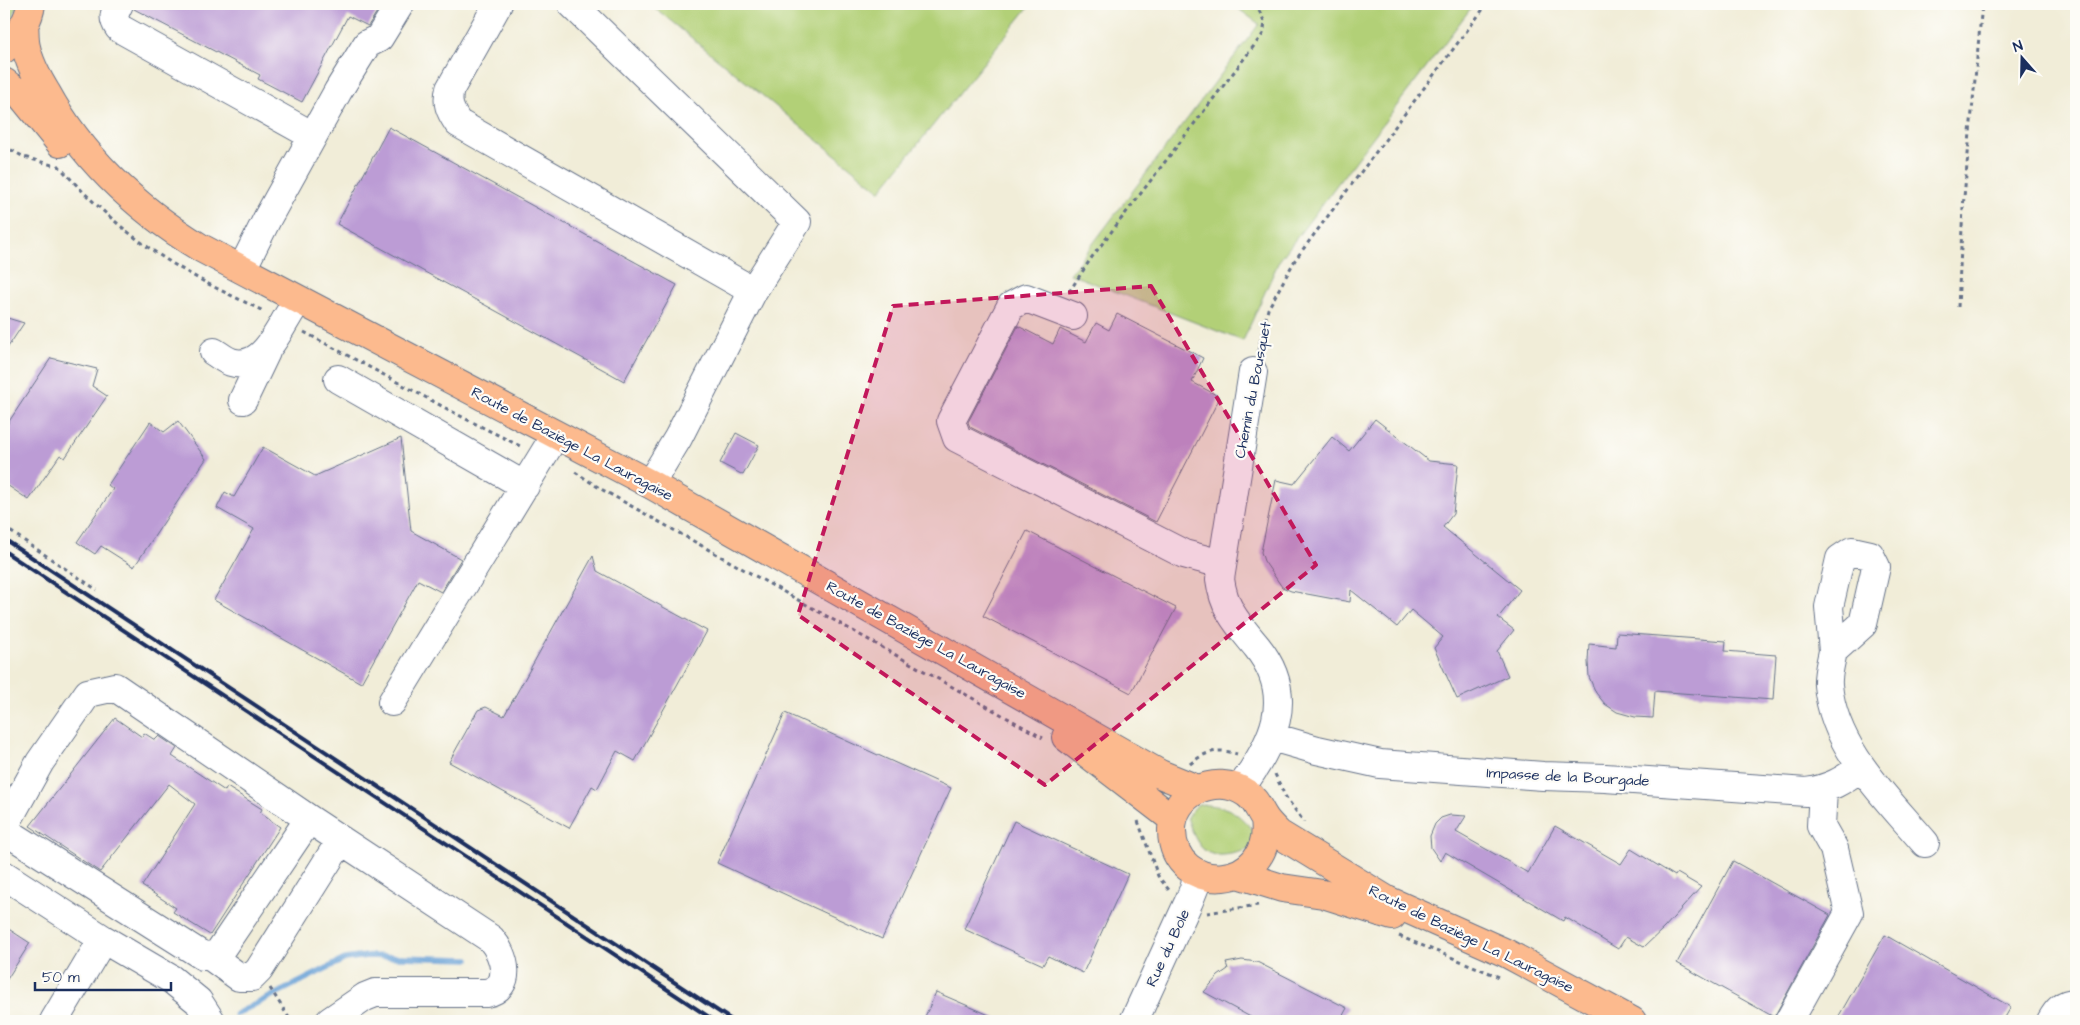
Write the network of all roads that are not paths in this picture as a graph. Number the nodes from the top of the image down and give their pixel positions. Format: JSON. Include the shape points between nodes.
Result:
{"nodes":[{"id":1,"x":120,"y":4,"type":"edge"},
{"id":2,"x":400,"y":4,"type":"edge"},
{"id":3,"x":498,"y":4,"type":"edge"},
{"id":4,"x":572,"y":4,"type":"edge"},
{"id":5,"x":28,"y":14,"type":"edge"},
{"id":6,"x":4,"y":49,"type":"edge"},
{"id":7,"x":4,"y":82,"type":"edge"},
{"id":8,"x":314,"y":136,"type":"junction"},
{"id":9,"x":242,"y":269,"type":"junction"},
{"id":10,"x":753,"y":290,"type":"junction"},
{"id":11,"x":291,"y":311,"type":"junction"},
{"id":12,"x":1066,"y":313,"type":"road end"},
{"id":13,"x":214,"y":352,"type":"dead end"},
{"id":14,"x":266,"y":352,"type":"junction"},
{"id":15,"x":1253,"y":372,"type":"road end"},
{"id":16,"x":338,"y":379,"type":"dead end"},
{"id":17,"x":243,"y":400,"type":"dead end"},
{"id":18,"x":548,"y":447,"type":"junction"},
{"id":19,"x":650,"y":484,"type":"junction"},
{"id":20,"x":525,"y":486,"type":"junction"},
{"id":21,"x":1222,"y":564,"type":"junction"},
{"id":22,"x":1833,"y":651,"type":"dead end"},
{"id":23,"x":392,"y":702,"type":"dead end"},
{"id":24,"x":1272,"y":737,"type":"junction"},
{"id":25,"x":1861,"y":767,"type":"junction"},
{"id":26,"x":1193,"y":777,"type":"junction"},
{"id":27,"x":1240,"y":789,"type":"junction"},
{"id":28,"x":1823,"y":790,"type":"junction"},
{"id":29,"x":309,"y":819,"type":"junction"},
{"id":30,"x":1173,"y":819,"type":"junction"},
{"id":31,"x":1264,"y":819,"type":"junction"},
{"id":32,"x":4,"y":828,"type":"edge"},
{"id":33,"x":341,"y":840,"type":"junction"},
{"id":34,"x":1925,"y":843,"type":"dead end"},
{"id":35,"x":1197,"y":873,"type":"junction"},
{"id":36,"x":1237,"y":874,"type":"junction"},
{"id":37,"x":4,"y":875,"type":"edge"},
{"id":38,"x":102,"y":939,"type":"junction"},
{"id":39,"x":210,"y":956,"type":"junction"},
{"id":40,"x":2076,"y":1003,"type":"edge"},
{"id":41,"x":54,"y":1021,"type":"edge"},
{"id":42,"x":210,"y":1021,"type":"edge"},
{"id":43,"x":330,"y":1021,"type":"edge"},
{"id":44,"x":1134,"y":1021,"type":"edge"},
{"id":45,"x":1605,"y":1021,"type":"edge"},
{"id":46,"x":1632,"y":1021,"type":"edge"},
{"id":47,"x":1789,"y":1021,"type":"edge"},
{"id":48,"x":2051,"y":1021,"type":"edge"}],
"edges":[{"from":1,"to":8,"type":"street","via":[[114,14],[114,22],[119,28]]},
{"from":2,"to":8,"type":"street","via":[[379,38],[366,44]]},
{"from":3,"to":10,"type":"street","via":[[450,89],[449,109],[458,123]]},
{"from":4,"to":10,"type":"street","via":[[797,222]]},
{"from":5,"to":6,"type":"main road","via":[[16,38]]},
{"from":5,"to":9,"type":"main road","name":"Route de Baziège La Lauragaise","via":[[26,48],[37,77],[70,130],[106,174],[174,231]]},
{"from":7,"to":11,"type":"main road","name":"Route de Baziège La Lauragaise","via":[[20,94],[74,160],[133,218],[177,250]]},
{"from":8,"to":9,"type":"street"},
{"from":9,"to":19,"type":"main road","name":"Route de Baziège La Lauragaise"},
{"from":10,"to":19,"type":"street","via":[[678,438]]},
{"from":11,"to":14,"type":"street"},
{"from":11,"to":18,"type":"main road","name":"Route de Baziège La Lauragaise"},
{"from":12,"to":21,"type":"street","via":[[1026,298],[1011,306],[951,421],[957,438],[1184,554]]},
{"from":13,"to":14,"type":"street","via":[[232,362],[247,363]]},
{"from":14,"to":17,"type":"street"},
{"from":15,"to":21,"type":"street","name":"Chemin du Bousquet"},
{"from":16,"to":20,"type":"street"},
{"from":18,"to":20,"type":"street"},
{"from":18,"to":30,"type":"main road","name":"Route de Baziège La Lauragaise","via":[[1050,725]]},
{"from":19,"to":26,"type":"main road","name":"Route de Baziège La Lauragaise","via":[[1160,774]]},
{"from":20,"to":23,"type":"street"},
{"from":21,"to":24,"type":"street","name":"Chemin du Bousquet","via":[[1220,579],[1228,610],[1259,650],[1271,670],[1276,687],[1277,720]]},
{"from":22,"to":25,"type":"street","via":[[1828,684],[1836,721]]},
{"from":24,"to":27,"type":"street","name":"Chemin du Bousquet"},
{"from":24,"to":28,"type":"street","name":"Impasse de la Bourgade","via":[[1380,764],[1806,792]]},
{"from":25,"to":28,"type":"street","name":"Impasse de la Bourgade","via":[[1842,782]]},
{"from":25,"to":34,"type":"street"},
{"from":26,"to":27,"type":"main road"},
{"from":26,"to":30,"type":"main road"},
{"from":27,"to":31,"type":"main road","via":[[1255,801]]},
{"from":28,"to":47,"type":"street","via":[[1822,826],[1834,849],[1849,913]]},
{"from":29,"to":32,"type":"street","via":[[115,687],[88,693],[40,762]]},
{"from":29,"to":33,"type":"street"},
{"from":29,"to":39,"type":"street","via":[[217,955]]},
{"from":30,"to":35,"type":"main road","via":[[1176,850],[1188,867]]},
{"from":31,"to":36,"type":"main road","via":[[1266,830],[1261,852],[1255,862]]},
{"from":31,"to":46,"type":"main road","name":"Route de Baziège La Lauragaise","via":[[1279,834],[1387,900],[1506,953]]},
{"from":32,"to":39,"type":"street","via":[[203,956]]},
{"from":33,"to":39,"type":"street","via":[[252,977],[238,978]]},
{"from":33,"to":43,"type":"street","via":[[491,938],[501,954],[504,975],[499,989],[486,993],[375,993]]},
{"from":35,"to":36,"type":"main road","via":[[1217,878]]},
{"from":35,"to":44,"type":"street","name":"Rue du Bole","via":[[1189,902]]},
{"from":36,"to":45,"type":"main road","name":"Route de Baziège La Lauragaise","via":[[1384,912],[1527,979]]},
{"from":37,"to":38,"type":"street"},
{"from":38,"to":41,"type":"street"},
{"from":38,"to":42,"type":"street","via":[[171,979],[198,1001]]},
{"from":40,"to":48,"type":"street","via":[[2065,1005]]}]}
